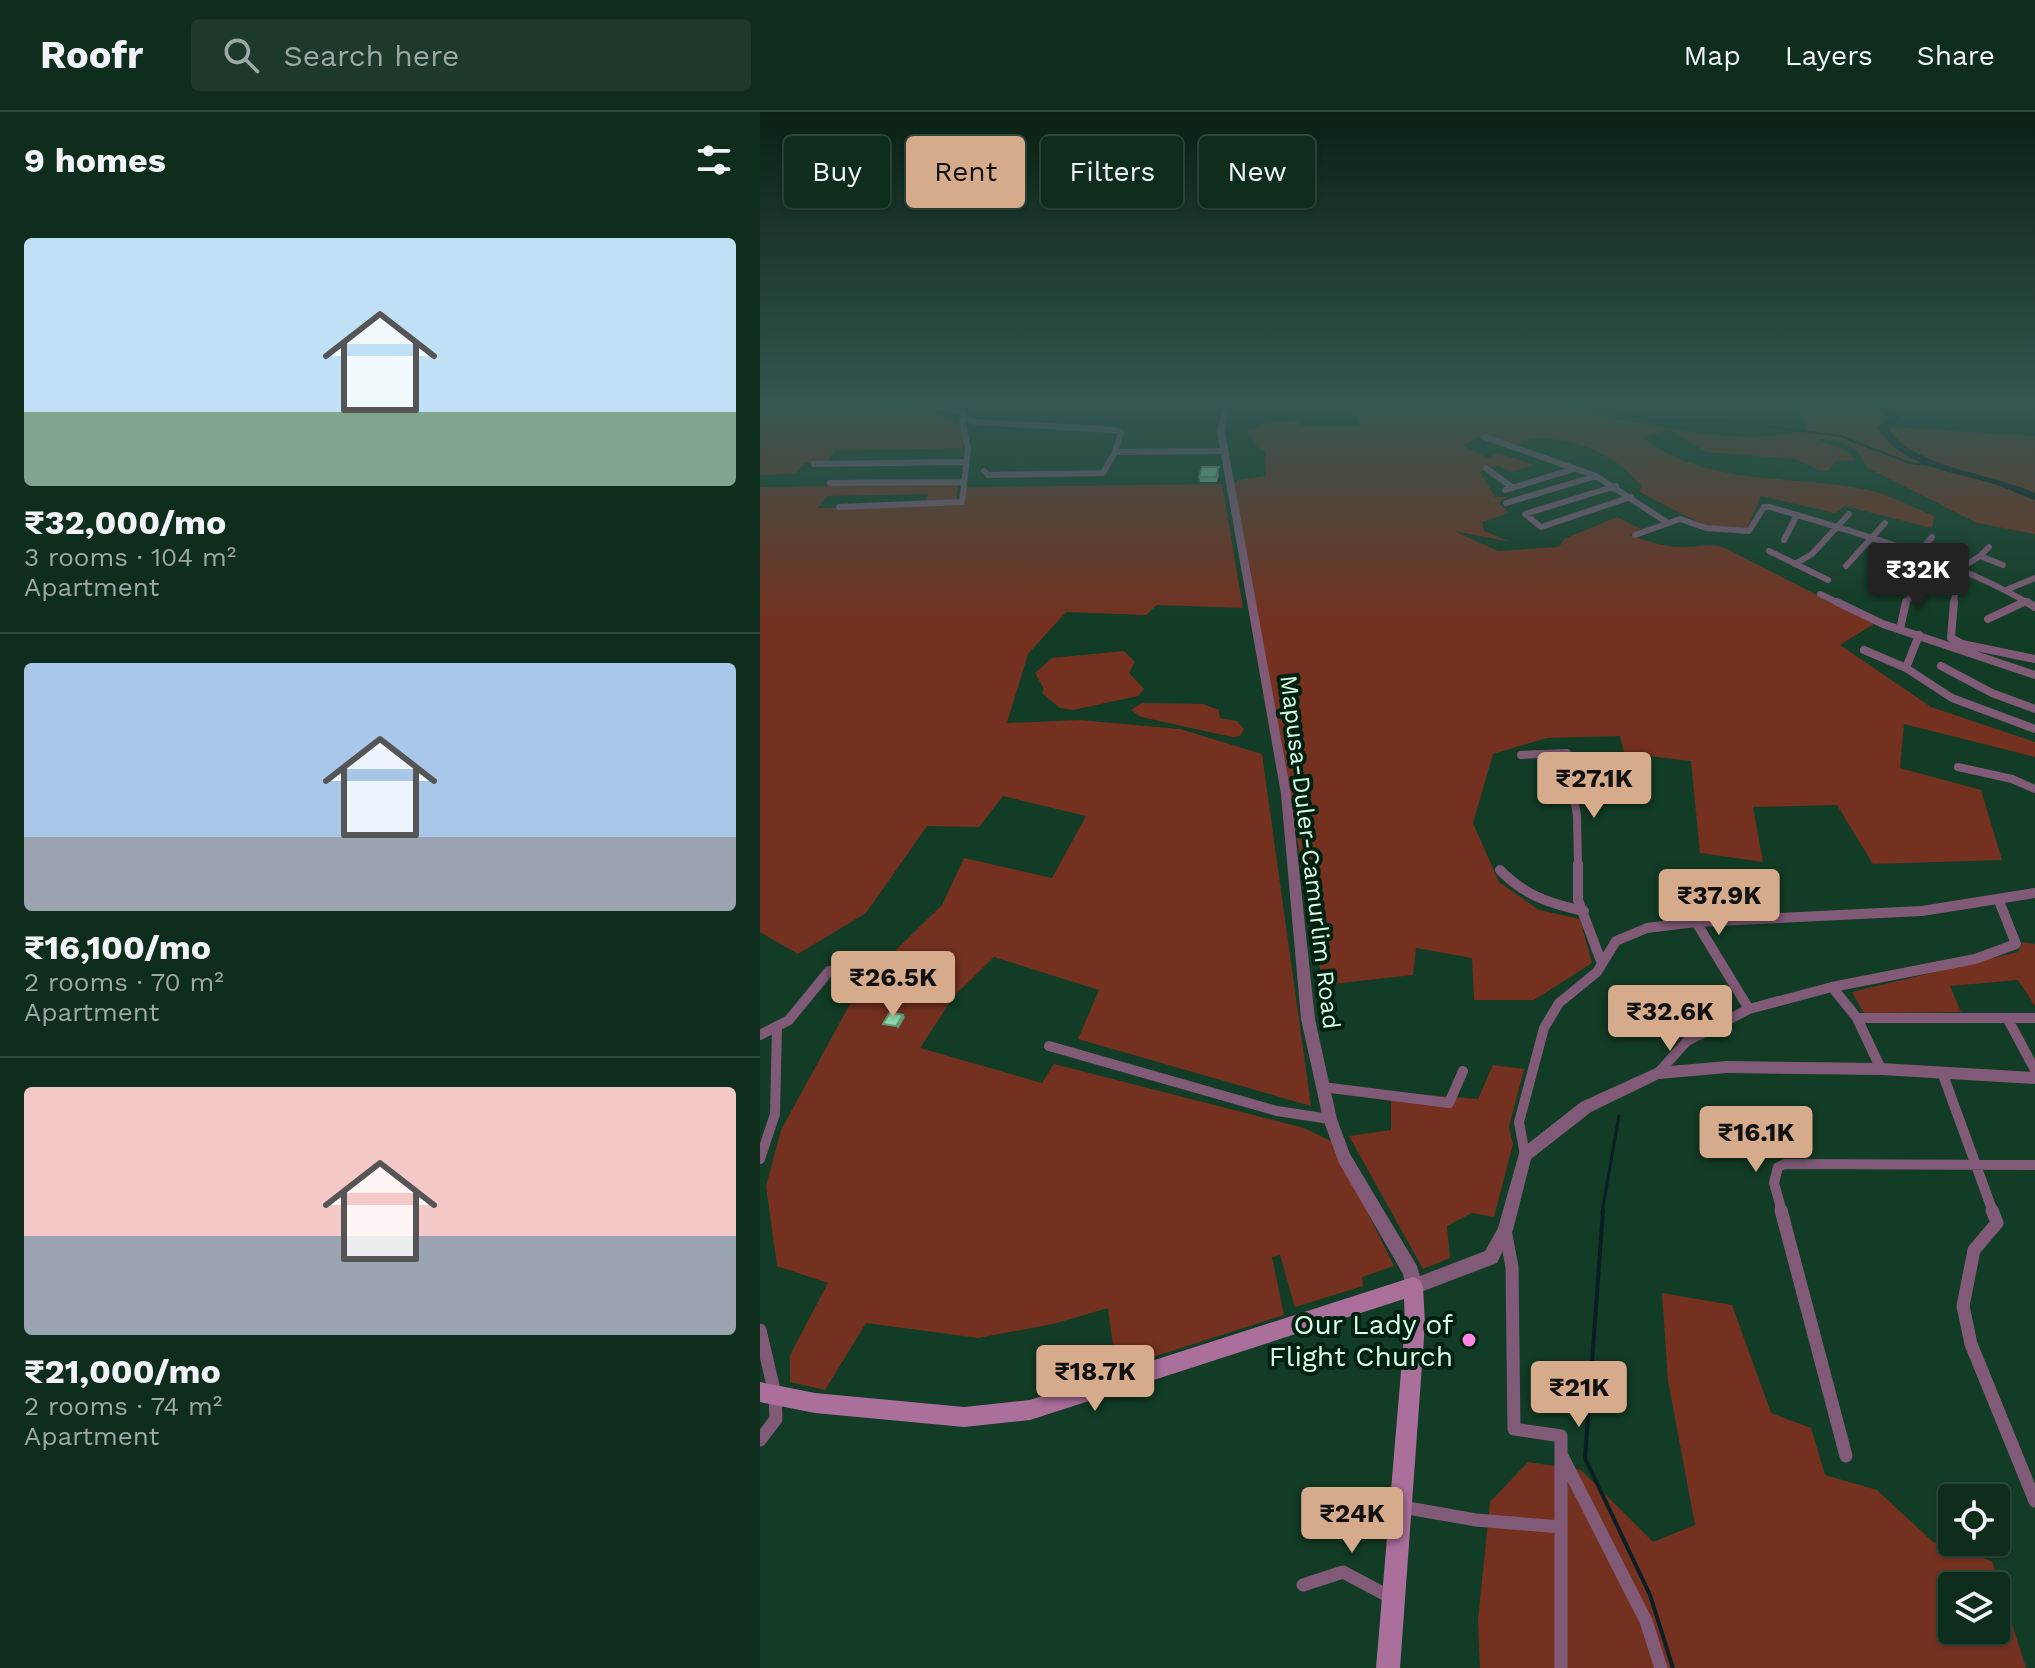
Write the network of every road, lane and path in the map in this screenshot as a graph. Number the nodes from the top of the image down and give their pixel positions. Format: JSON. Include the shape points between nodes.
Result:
{"nodes":[{"id":1,"x":963,"y":478,"type":"edge"},
{"id":2,"x":1229,"y":478,"type":"edge"},
{"id":3,"x":1499,"y":478,"type":"edge"},
{"id":4,"x":1546,"y":478,"type":"edge"},
{"id":5,"x":1591,"y":478,"type":"edge"},
{"id":6,"x":1599,"y":478,"type":"edge"},
{"id":7,"x":963,"y":482,"type":"junction"},
{"id":8,"x":830,"y":483,"type":"dead end"},
{"id":9,"x":1616,"y":486,"type":"junction"},
{"id":10,"x":1513,"y":488,"type":"junction"},
{"id":11,"x":1505,"y":490,"type":"dead end"},
{"id":12,"x":1631,"y":497,"type":"junction"},
{"id":13,"x":1506,"y":503,"type":"dead end"},
{"id":14,"x":839,"y":507,"type":"dead end"},
{"id":15,"x":1849,"y":514,"type":"dead end"},
{"id":16,"x":1797,"y":515,"type":"junction"},
{"id":17,"x":1668,"y":523,"type":"junction"},
{"id":18,"x":1885,"y":523,"type":"dead end"},
{"id":19,"x":1836,"y":527,"type":"junction"},
{"id":20,"x":1635,"y":535,"type":"dead end"},
{"id":21,"x":1870,"y":537,"type":"junction"},
{"id":22,"x":1932,"y":537,"type":"dead end"},
{"id":23,"x":1784,"y":540,"type":"dead end"},
{"id":24,"x":1989,"y":547,"type":"dead end"},
{"id":25,"x":1769,"y":551,"type":"dead end"},
{"id":26,"x":1912,"y":554,"type":"junction"},
{"id":27,"x":1980,"y":556,"type":"junction"},
{"id":28,"x":1795,"y":564,"type":"junction"},
{"id":29,"x":2003,"y":565,"type":"dead end"},
{"id":30,"x":1846,"y":566,"type":"dead end"},
{"id":31,"x":1959,"y":573,"type":"junction"},
{"id":32,"x":2035,"y":578,"type":"edge"},
{"id":33,"x":1828,"y":580,"type":"dead end"},
{"id":34,"x":1893,"y":584,"type":"dead end"},
{"id":35,"x":1920,"y":585,"type":"dead end"},
{"id":36,"x":2006,"y":590,"type":"junction"},
{"id":37,"x":1820,"y":594,"type":"dead end"},
{"id":38,"x":2024,"y":602,"type":"junction"},
{"id":39,"x":2035,"y":607,"type":"edge"},
{"id":40,"x":1988,"y":619,"type":"dead end"},
{"id":41,"x":1900,"y":629,"type":"junction"},
{"id":42,"x":1919,"y":635,"type":"junction"},
{"id":43,"x":1864,"y":650,"type":"dead end"},
{"id":44,"x":2035,"y":659,"type":"edge"},
{"id":45,"x":1941,"y":666,"type":"dead end"},
{"id":46,"x":1906,"y":668,"type":"junction"},
{"id":47,"x":2035,"y":675,"type":"edge"},
{"id":48,"x":2035,"y":709,"type":"edge"},
{"id":49,"x":2035,"y":729,"type":"edge"},
{"id":50,"x":1521,"y":755,"type":"dead end"},
{"id":51,"x":1958,"y":767,"type":"dead end"},
{"id":52,"x":2035,"y":789,"type":"edge"},
{"id":53,"x":1500,"y":870,"type":"dead end"},
{"id":54,"x":2035,"y":893,"type":"edge"},
{"id":55,"x":1999,"y":901,"type":"junction"},
{"id":56,"x":1584,"y":911,"type":"junction"},
{"id":57,"x":1696,"y":922,"type":"junction"},
{"id":58,"x":1601,"y":961,"type":"junction"},
{"id":59,"x":829,"y":971,"type":"dead end"},
{"id":60,"x":1832,"y":987,"type":"junction"},
{"id":61,"x":1749,"y":1009,"type":"junction"},
{"id":62,"x":1857,"y":1018,"type":"junction"},
{"id":63,"x":2007,"y":1018,"type":"junction"},
{"id":64,"x":2035,"y":1018,"type":"edge"},
{"id":65,"x":777,"y":1027,"type":"junction"},
{"id":66,"x":760,"y":1035,"type":"edge"},
{"id":67,"x":1049,"y":1046,"type":"dead end"},
{"id":68,"x":1881,"y":1069,"type":"junction"},
{"id":69,"x":2035,"y":1070,"type":"edge"},
{"id":70,"x":1463,"y":1071,"type":"dead end"},
{"id":71,"x":1942,"y":1072,"type":"junction"},
{"id":72,"x":1658,"y":1073,"type":"junction"},
{"id":73,"x":2035,"y":1078,"type":"edge"},
{"id":74,"x":1323,"y":1087,"type":"junction"},
{"id":75,"x":1330,"y":1119,"type":"junction"},
{"id":76,"x":1525,"y":1155,"type":"junction"},
{"id":77,"x":760,"y":1159,"type":"edge"},
{"id":78,"x":1978,"y":1163,"type":"junction"},
{"id":79,"x":2035,"y":1165,"type":"edge"},
{"id":80,"x":1505,"y":1230,"type":"junction"},
{"id":81,"x":1413,"y":1287,"type":"junction"},
{"id":82,"x":760,"y":1330,"type":"edge"},
{"id":83,"x":767,"y":1393,"type":"edge"},
{"id":84,"x":760,"y":1440,"type":"edge"},
{"id":85,"x":1560,"y":1452,"type":"junction"},
{"id":86,"x":1846,"y":1456,"type":"dead end"},
{"id":87,"x":2035,"y":1501,"type":"edge"},
{"id":88,"x":1399,"y":1506,"type":"junction"},
{"id":89,"x":1561,"y":1527,"type":"junction"},
{"id":90,"x":1303,"y":1585,"type":"dead end"},
{"id":91,"x":1392,"y":1598,"type":"junction"},
{"id":92,"x":1388,"y":1668,"type":"edge"},
{"id":93,"x":1561,"y":1668,"type":"edge"},
{"id":94,"x":1661,"y":1668,"type":"edge"}],
"edges":[{"from":1,"to":7,"type":"street"},
{"from":2,"to":74,"type":"street","name":"Mapusa-Duler-Camurlim Road","via":[[1286,794],[1308,1019]]},
{"from":3,"to":10,"type":"street"},
{"from":4,"to":10,"type":"street"},
{"from":5,"to":13,"type":"street"},
{"from":6,"to":9,"type":"street"},
{"from":7,"to":8,"type":"street"},
{"from":7,"to":14,"type":"street","via":[[962,502]]},
{"from":9,"to":12,"type":"street"},
{"from":9,"to":12,"type":"street","via":[[1525,514],[1541,527]]},
{"from":10,"to":11,"type":"street"},
{"from":12,"to":17,"type":"street"},
{"from":15,"to":19,"type":"street"},
{"from":16,"to":17,"type":"street","via":[[1764,507],[1749,531],[1706,528],[1680,519]]},
{"from":16,"to":19,"type":"street"},
{"from":16,"to":23,"type":"street"},
{"from":17,"to":20,"type":"street"},
{"from":18,"to":21,"type":"street"},
{"from":19,"to":21,"type":"street"},
{"from":19,"to":28,"type":"street"},
{"from":21,"to":26,"type":"street"},
{"from":21,"to":30,"type":"street"},
{"from":22,"to":26,"type":"street"},
{"from":24,"to":27,"type":"street"},
{"from":25,"to":28,"type":"street"},
{"from":26,"to":31,"type":"street"},
{"from":26,"to":34,"type":"street"},
{"from":27,"to":29,"type":"street"},
{"from":27,"to":31,"type":"street"},
{"from":28,"to":33,"type":"street"},
{"from":31,"to":36,"type":"street"},
{"from":31,"to":44,"type":"street","via":[[1951,638]]},
{"from":32,"to":36,"type":"street"},
{"from":35,"to":41,"type":"street","via":[[1904,605]]},
{"from":36,"to":38,"type":"street"},
{"from":37,"to":41,"type":"street"},
{"from":38,"to":39,"type":"street"},
{"from":38,"to":40,"type":"street"},
{"from":41,"to":42,"type":"street"},
{"from":42,"to":46,"type":"street"},
{"from":42,"to":47,"type":"street"},
{"from":43,"to":46,"type":"street"},
{"from":45,"to":48,"type":"street"},
{"from":46,"to":49,"type":"street","via":[[1952,698]]},
{"from":50,"to":56,"type":"street","via":[[1567,753],[1577,816],[1578,900]]},
{"from":51,"to":52,"type":"street"},
{"from":53,"to":56,"type":"street","via":[[1517,890],[1548,904]]},
{"from":54,"to":55,"type":"street"},
{"from":55,"to":57,"type":"street","via":[[1922,911]]},
{"from":55,"to":60,"type":"street","via":[[2016,944],[1975,959]]},
{"from":56,"to":58,"type":"street"},
{"from":57,"to":58,"type":"street","via":[[1647,928],[1616,941]]},
{"from":57,"to":61,"type":"street"},
{"from":58,"to":76,"type":"street","via":[[1597,972],[1559,1003],[1544,1028],[1519,1122]]},
{"from":59,"to":65,"type":"street","via":[[789,1020]]},
{"from":60,"to":61,"type":"street"},
{"from":60,"to":62,"type":"street"},
{"from":61,"to":72,"type":"street","via":[[1687,1041]]},
{"from":62,"to":63,"type":"street"},
{"from":62,"to":68,"type":"street"},
{"from":63,"to":64,"type":"street"},
{"from":63,"to":69,"type":"street"},
{"from":65,"to":66,"type":"street"},
{"from":65,"to":77,"type":"street","via":[[775,1114]]},
{"from":67,"to":75,"type":"street","via":[[1277,1111]]},
{"from":68,"to":71,"type":"street"},
{"from":68,"to":72,"type":"street","via":[[1727,1067]]},
{"from":70,"to":74,"type":"street","via":[[1449,1103]]},
{"from":71,"to":73,"type":"street"},
{"from":71,"to":78,"type":"street"},
{"from":72,"to":76,"type":"street","via":[[1586,1107]]},
{"from":74,"to":75,"type":"street","name":"Mapusa-Duler-Camurlim Road"},
{"from":75,"to":81,"type":"street","name":"Mapusa-Duler-Camurlim Road","via":[[1344,1158],[1411,1272]]},
{"from":76,"to":80,"type":"street"},
{"from":78,"to":79,"type":"street"},
{"from":78,"to":86,"type":"street","via":[[1785,1164],[1774,1174]]},
{"from":78,"to":87,"type":"street","via":[[1997,1223],[1974,1250],[1963,1306],[1971,1344]]},
{"from":80,"to":81,"type":"street","via":[[1491,1257]]},
{"from":80,"to":85,"type":"street","via":[[1512,1267],[1514,1429],[1561,1436]]},
{"from":81,"to":83,"type":"main road","via":[[1030,1410],[964,1417],[815,1403]]},
{"from":81,"to":88,"type":"main road","via":[[1415,1324]]},
{"from":82,"to":83,"type":"street"},
{"from":83,"to":84,"type":"street","via":[[776,1419]]},
{"from":85,"to":89,"type":"street"},
{"from":85,"to":94,"type":"street","via":[[1646,1621]]},
{"from":88,"to":89,"type":"street"},
{"from":88,"to":91,"type":"main road"},
{"from":89,"to":93,"type":"street"},
{"from":90,"to":91,"type":"street","via":[[1343,1572]]},
{"from":91,"to":92,"type":"main road"}]}
